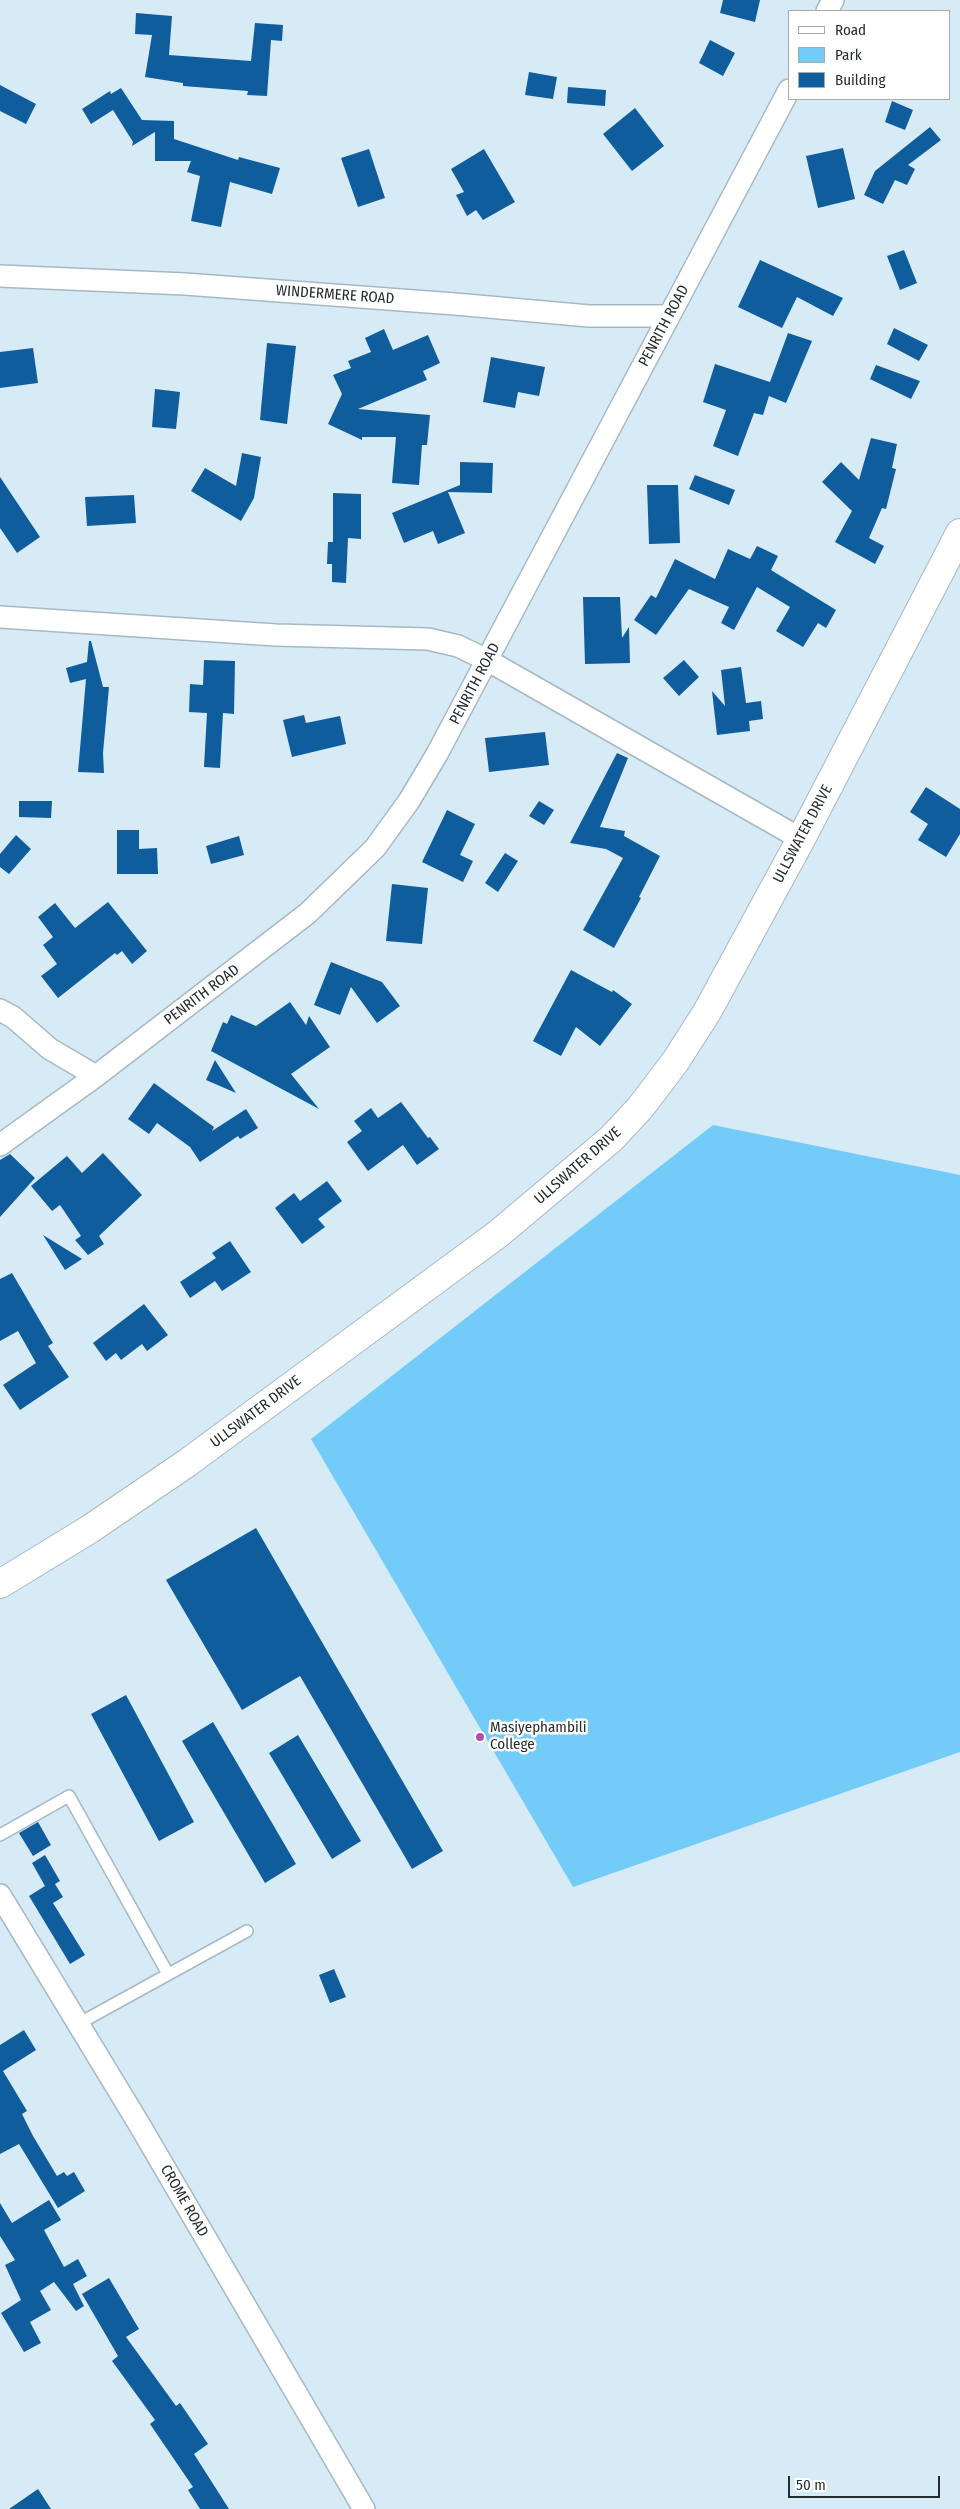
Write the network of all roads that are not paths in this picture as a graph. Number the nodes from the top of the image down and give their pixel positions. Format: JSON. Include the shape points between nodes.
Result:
{"nodes":[{"id":1,"x":788,"y":92,"type":"edge"},
{"id":2,"x":0,"y":276,"type":"edge"},
{"id":3,"x":669,"y":316,"type":"junction"},
{"id":4,"x":960,"y":533,"type":"edge"},
{"id":5,"x":0,"y":617,"type":"edge"},
{"id":6,"x":487,"y":660,"type":"junction"},
{"id":7,"x":801,"y":838,"type":"junction"},
{"id":8,"x":0,"y":1010,"type":"edge"},
{"id":9,"x":96,"y":1076,"type":"junction"},
{"id":10,"x":0,"y":1145,"type":"edge"},
{"id":11,"x":0,"y":1584,"type":"edge"},
{"id":12,"x":0,"y":1835,"type":"edge"},
{"id":13,"x":0,"y":1895,"type":"edge"},
{"id":14,"x":247,"y":1931,"type":"dead end"},
{"id":15,"x":168,"y":1974,"type":"junction"},
{"id":16,"x":78,"y":2024,"type":"junction"},
{"id":17,"x":364,"y":2509,"type":"edge"}],
"edges":[{"from":1,"to":3,"type":"street","name":"PENRITH ROAD"},
{"from":2,"to":3,"type":"street","name":"WINDERMERE ROAD","via":[[185,284],[589,316]]},
{"from":3,"to":6,"type":"street","name":"PENRITH ROAD"},
{"from":4,"to":7,"type":"street","name":"ULLSWATER DRIVE"},
{"from":5,"to":6,"type":"street","via":[[276,636],[428,639],[458,646]]},
{"from":6,"to":7,"type":"street"},
{"from":6,"to":9,"type":"street","name":"PENRITH ROAD","via":[[437,754],[409,801],[375,848],[308,913]]},
{"from":7,"to":11,"type":"street","name":"ULLSWATER DRIVE","via":[[707,1012],[676,1062],[612,1139],[498,1234],[187,1463],[90,1530]]},
{"from":8,"to":9,"type":"street","via":[[50,1049]]},
{"from":9,"to":10,"type":"street","name":"PENRITH ROAD"},
{"from":12,"to":15,"type":"lane","via":[[69,1796]]},
{"from":13,"to":16,"type":"street","name":"CROME ROAD"},
{"from":14,"to":15,"type":"lane"},
{"from":15,"to":16,"type":"lane"},
{"from":16,"to":17,"type":"street","name":"CROME ROAD"}]}
